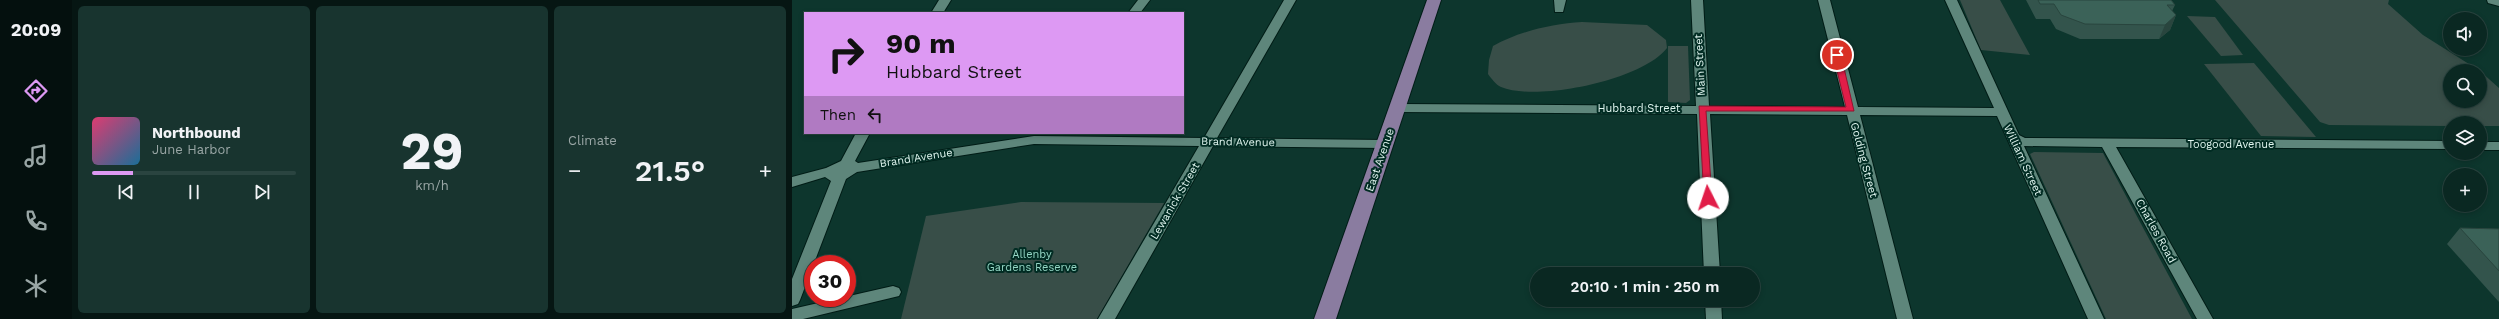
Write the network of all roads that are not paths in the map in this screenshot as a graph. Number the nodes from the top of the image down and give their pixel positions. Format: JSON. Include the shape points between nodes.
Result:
{"nodes":[{"id":1,"x":945,"y":0,"type":"edge"},
{"id":2,"x":1144,"y":0,"type":"edge"},
{"id":3,"x":1290,"y":0,"type":"edge"},
{"id":4,"x":1434,"y":0,"type":"edge"},
{"id":5,"x":1697,"y":0,"type":"edge"},
{"id":6,"x":1824,"y":0,"type":"edge"},
{"id":7,"x":1951,"y":0,"type":"edge"},
{"id":8,"x":938,"y":12,"type":"edge"},
{"id":9,"x":1135,"y":12,"type":"edge"},
{"id":10,"x":1398,"y":108,"type":"junction"},
{"id":11,"x":1702,"y":108,"type":"junction"},
{"id":12,"x":1851,"y":109,"type":"junction"},
{"id":13,"x":2001,"y":112,"type":"junction"},
{"id":14,"x":862,"y":134,"type":"edge"},
{"id":15,"x":1037,"y":136,"type":"edge"},
{"id":16,"x":2013,"y":137,"type":"junction"},
{"id":17,"x":1210,"y":141,"type":"junction"},
{"id":18,"x":2107,"y":143,"type":"junction"},
{"id":19,"x":1385,"y":144,"type":"junction"},
{"id":20,"x":2443,"y":145,"type":"edge"},
{"id":21,"x":2487,"y":146,"type":"edge"},
{"id":22,"x":2499,"y":146,"type":"edge"},
{"id":23,"x":843,"y":170,"type":"junction"},
{"id":24,"x":792,"y":182,"type":"edge"},
{"id":25,"x":1712,"y":267,"type":"edge"},
{"id":26,"x":893,"y":292,"type":"dead end"},
{"id":27,"x":792,"y":300,"type":"edge"},
{"id":28,"x":1713,"y":307,"type":"edge"},
{"id":29,"x":792,"y":315,"type":"edge"},
{"id":30,"x":1106,"y":319,"type":"edge"},
{"id":31,"x":1325,"y":319,"type":"edge"},
{"id":32,"x":1714,"y":319,"type":"edge"},
{"id":33,"x":1905,"y":319,"type":"edge"},
{"id":34,"x":2096,"y":319,"type":"edge"},
{"id":35,"x":2206,"y":319,"type":"edge"}],
"edges":[{"from":1,"to":8,"type":"street"},
{"from":2,"to":9,"type":"street"},
{"from":3,"to":17,"type":"street","name":"Lewanick Street"},
{"from":4,"to":10,"type":"main road","name":"East Avenue"},
{"from":5,"to":11,"type":"street","name":"Main Street"},
{"from":6,"to":12,"type":"street","name":"Golding Street"},
{"from":7,"to":13,"type":"street","name":"William Street"},
{"from":10,"to":11,"type":"street","name":"Hubbard Street"},
{"from":10,"to":19,"type":"main road","name":"East Avenue"},
{"from":11,"to":12,"type":"street","name":"Hubbard Street"},
{"from":11,"to":25,"type":"street","name":"Main Street"},
{"from":12,"to":13,"type":"street","name":"Hubbard Street"},
{"from":12,"to":33,"type":"street","name":"Golding Street"},
{"from":13,"to":16,"type":"street","name":"William Street"},
{"from":14,"to":23,"type":"street"},
{"from":15,"to":17,"type":"street","name":"Brand Avenue"},
{"from":15,"to":23,"type":"street","name":"Brand Avenue"},
{"from":16,"to":18,"type":"street","name":"Toogood Avenue","via":[[2022,142]]},
{"from":16,"to":34,"type":"street","name":"William Street"},
{"from":17,"to":19,"type":"street","name":"Brand Avenue"},
{"from":17,"to":30,"type":"street","name":"Lewanick Street"},
{"from":18,"to":20,"type":"street","name":"Toogood Avenue"},
{"from":18,"to":35,"type":"street","name":"Charles Road"},
{"from":19,"to":31,"type":"main road","name":"East Avenue"},
{"from":21,"to":22,"type":"street"},
{"from":23,"to":24,"type":"street","name":"Brand Avenue"},
{"from":23,"to":27,"type":"street"},
{"from":26,"to":29,"type":"street"},
{"from":28,"to":32,"type":"street"}]}
